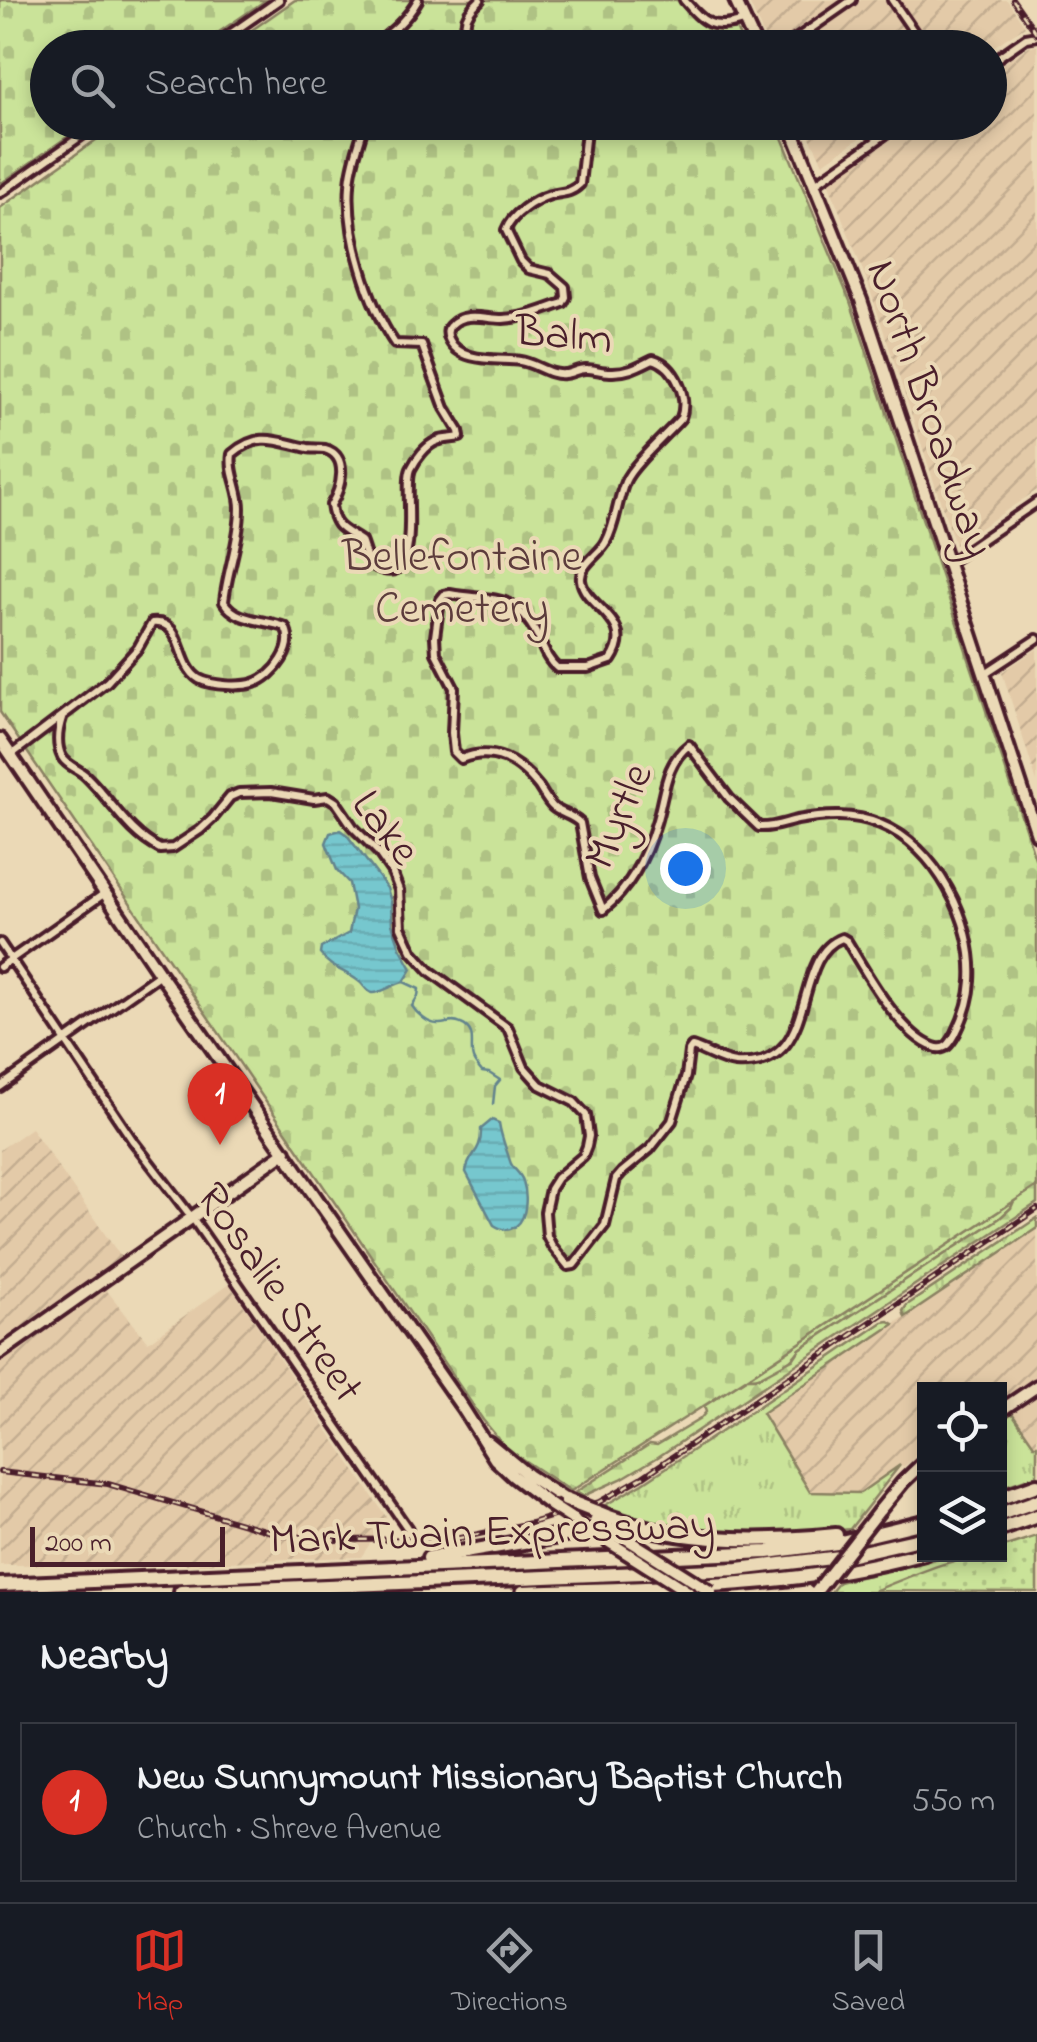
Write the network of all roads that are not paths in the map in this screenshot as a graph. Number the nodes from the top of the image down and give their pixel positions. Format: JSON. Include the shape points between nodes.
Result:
{"nodes":[{"id":1,"x":279,"y":0,"type":"edge"},
{"id":2,"x":418,"y":0,"type":"edge"},
{"id":3,"x":480,"y":0,"type":"edge"},
{"id":4,"x":684,"y":0,"type":"edge"},
{"id":5,"x":735,"y":0,"type":"edge"},
{"id":6,"x":852,"y":0,"type":"edge"},
{"id":7,"x":892,"y":0,"type":"edge"},
{"id":8,"x":744,"y":21,"type":"junction"},
{"id":9,"x":236,"y":30,"type":"edge"},
{"id":10,"x":395,"y":30,"type":"edge"},
{"id":11,"x":465,"y":30,"type":"edge"},
{"id":12,"x":748,"y":30,"type":"edge"},
{"id":13,"x":809,"y":30,"type":"edge"},
{"id":14,"x":913,"y":30,"type":"edge"},
{"id":15,"x":1037,"y":36,"type":"edge"},
{"id":16,"x":1007,"y":52,"type":"edge"},
{"id":17,"x":76,"y":140,"type":"edge"},
{"id":18,"x":361,"y":140,"type":"edge"},
{"id":19,"x":585,"y":140,"type":"edge"},
{"id":20,"x":797,"y":140,"type":"edge"},
{"id":21,"x":878,"y":140,"type":"edge"},
{"id":22,"x":815,"y":184,"type":"junction"},
{"id":23,"x":0,"y":193,"type":"edge"},
{"id":24,"x":1037,"y":502,"type":"edge"},
{"id":25,"x":948,"y":563,"type":"junction"},
{"id":26,"x":1037,"y":639,"type":"edge"},
{"id":27,"x":984,"y":674,"type":"junction"},
{"id":28,"x":62,"y":718,"type":"junction"},
{"id":29,"x":0,"y":739,"type":"edge"},
{"id":30,"x":11,"y":755,"type":"junction"},
{"id":31,"x":1037,"y":834,"type":"edge"},
{"id":32,"x":106,"y":893,"type":"junction"},
{"id":33,"x":602,"y":910,"type":"joint"},
{"id":34,"x":0,"y":943,"type":"edge"},
{"id":35,"x":11,"y":959,"type":"junction"},
{"id":36,"x":0,"y":966,"type":"edge"},
{"id":37,"x":160,"y":974,"type":"junction"},
{"id":38,"x":66,"y":1040,"type":"junction"},
{"id":39,"x":0,"y":1087,"type":"edge"},
{"id":40,"x":286,"y":1152,"type":"junction"},
{"id":41,"x":193,"y":1219,"type":"junction"},
{"id":42,"x":571,"y":1267,"type":"joint"},
{"id":43,"x":0,"y":1353,"type":"edge"},
{"id":44,"x":1037,"y":1386,"type":"edge"},
{"id":45,"x":1007,"y":1406,"type":"edge"},
{"id":46,"x":917,"y":1469,"type":"edge"},
{"id":47,"x":1037,"y":1485,"type":"edge"},
{"id":48,"x":1007,"y":1496,"type":"edge"},
{"id":49,"x":1037,"y":1501,"type":"edge"},
{"id":50,"x":559,"y":1503,"type":"junction"},
{"id":51,"x":590,"y":1512,"type":"junction"},
{"id":52,"x":1007,"y":1512,"type":"edge"},
{"id":53,"x":1037,"y":1516,"type":"edge"},
{"id":54,"x":917,"y":1524,"type":"edge"},
{"id":55,"x":1007,"y":1527,"type":"edge"},
{"id":56,"x":408,"y":1529,"type":"dead end"},
{"id":57,"x":894,"y":1531,"type":"junction"},
{"id":58,"x":593,"y":1532,"type":"junction"},
{"id":59,"x":618,"y":1538,"type":"junction"},
{"id":60,"x":917,"y":1540,"type":"edge"},
{"id":61,"x":917,"y":1555,"type":"edge"},
{"id":62,"x":393,"y":1567,"type":"junction"},
{"id":63,"x":0,"y":1585,"type":"edge"},
{"id":64,"x":711,"y":1588,"type":"edge"},
{"id":65,"x":180,"y":1592,"type":"edge"},
{"id":66,"x":524,"y":1592,"type":"edge"},
{"id":67,"x":677,"y":1592,"type":"edge"},
{"id":68,"x":688,"y":1592,"type":"edge"},
{"id":69,"x":816,"y":1592,"type":"edge"}],
"edges":[{"from":1,"to":9,"type":"street"},
{"from":2,"to":10,"type":"street"},
{"from":3,"to":11,"type":"street"},
{"from":4,"to":8,"type":"street","via":[[709,24]]},
{"from":5,"to":8,"type":"main road"},
{"from":6,"to":13,"type":"street"},
{"from":7,"to":14,"type":"street"},
{"from":8,"to":12,"type":"main road"},
{"from":15,"to":16,"type":"street"},
{"from":17,"to":23,"type":"street"},
{"from":18,"to":28,"type":"street","via":[[350,184],[352,228],[370,292],[395,344],[426,351],[460,436],[438,440],[413,464],[406,560],[386,570],[374,567],[361,541],[341,530],[331,504],[342,477],[329,450],[277,439],[238,448],[230,463],[240,510],[225,605],[240,616],[285,626],[290,642],[277,666],[253,683],[212,684],[185,666],[176,636],[156,622],[124,665]]},
{"from":19,"to":33,"type":"street","name":"Balm","via":[[580,184],[528,206],[506,230],[529,269],[565,287],[563,302],[528,315],[464,318],[448,329],[454,346],[481,358],[565,374],[587,368],[622,372],[653,359],[680,385],[681,418],[632,470],[606,542],[581,576],[613,624],[616,652],[600,665],[557,668],[519,609],[450,594],[440,600],[436,653],[454,688],[454,752],[461,759],[479,752],[508,760],[555,810],[580,823]]},
{"from":20,"to":22,"type":"main road","name":"North Broadway"},
{"from":21,"to":22,"type":"street"},
{"from":22,"to":25,"type":"main road","name":"North Broadway"},
{"from":24,"to":25,"type":"street"},
{"from":25,"to":27,"type":"main road","name":"North Broadway"},
{"from":26,"to":27,"type":"street"},
{"from":27,"to":31,"type":"main road","name":"North Broadway"},
{"from":28,"to":30,"type":"street"},
{"from":28,"to":42,"type":"street","name":"Lake","via":[[64,762],[90,779],[153,846],[166,850],[239,793],[332,798],[392,872],[412,952],[508,1028],[531,1077],[586,1114],[588,1146],[550,1189],[546,1212],[547,1236]]},
{"from":29,"to":30,"type":"main road"},
{"from":30,"to":32,"type":"main road"},
{"from":32,"to":35,"type":"street"},
{"from":32,"to":37,"type":"main road"},
{"from":33,"to":42,"type":"street","name":"Myrtle","via":[[636,871],[669,770],[689,745],[759,827],[841,815],[914,843],[957,910],[971,982],[948,1046],[934,1048],[896,1015],[847,941],[829,945],[794,1032],[777,1053],[733,1063],[692,1047],[672,1121],[616,1179],[605,1225]]},
{"from":34,"to":35,"type":"street","name":"Rosalie Street"},
{"from":35,"to":36,"type":"street"},
{"from":35,"to":38,"type":"street","name":"Rosalie Street"},
{"from":37,"to":38,"type":"street"},
{"from":37,"to":40,"type":"main road"},
{"from":38,"to":39,"type":"street"},
{"from":38,"to":41,"type":"street","name":"Rosalie Street"},
{"from":40,"to":41,"type":"main road"},
{"from":40,"to":50,"type":"main road","via":[[480,1434]]},
{"from":41,"to":43,"type":"main road"},
{"from":41,"to":56,"type":"street","name":"Rosalie Street"},
{"from":44,"to":45,"type":"main road"},
{"from":46,"to":69,"type":"main road","bridge":true},
{"from":47,"to":48,"type":"highway"},
{"from":49,"to":52,"type":"highway"},
{"from":50,"to":51,"type":"highway","bridge":true},
{"from":50,"to":58,"type":"main road","bridge":true},
{"from":51,"to":57,"type":"highway","via":[[650,1530],[723,1538]]},
{"from":51,"to":59,"type":"main road"},
{"from":53,"to":55,"type":"highway"},
{"from":54,"to":57,"type":"highway","name":"Mark Twain Expressway"},
{"from":57,"to":62,"type":"highway","name":"Mark Twain Expressway","via":[[768,1552]]},
{"from":58,"to":59,"type":"highway"},
{"from":58,"to":62,"type":"highway"},
{"from":59,"to":64,"type":"main road","bridge":true},
{"from":59,"to":68,"type":"main road","bridge":true},
{"from":60,"to":65,"type":"highway","via":[[738,1570]]},
{"from":61,"to":64,"type":"highway","name":"Mark Twain Expressway"},
{"from":62,"to":63,"type":"highway","name":"Mark Twain Expressway"},
{"from":64,"to":66,"type":"highway","name":"Mark Twain Expressway"},
{"from":64,"to":67,"type":"highway"}]}
